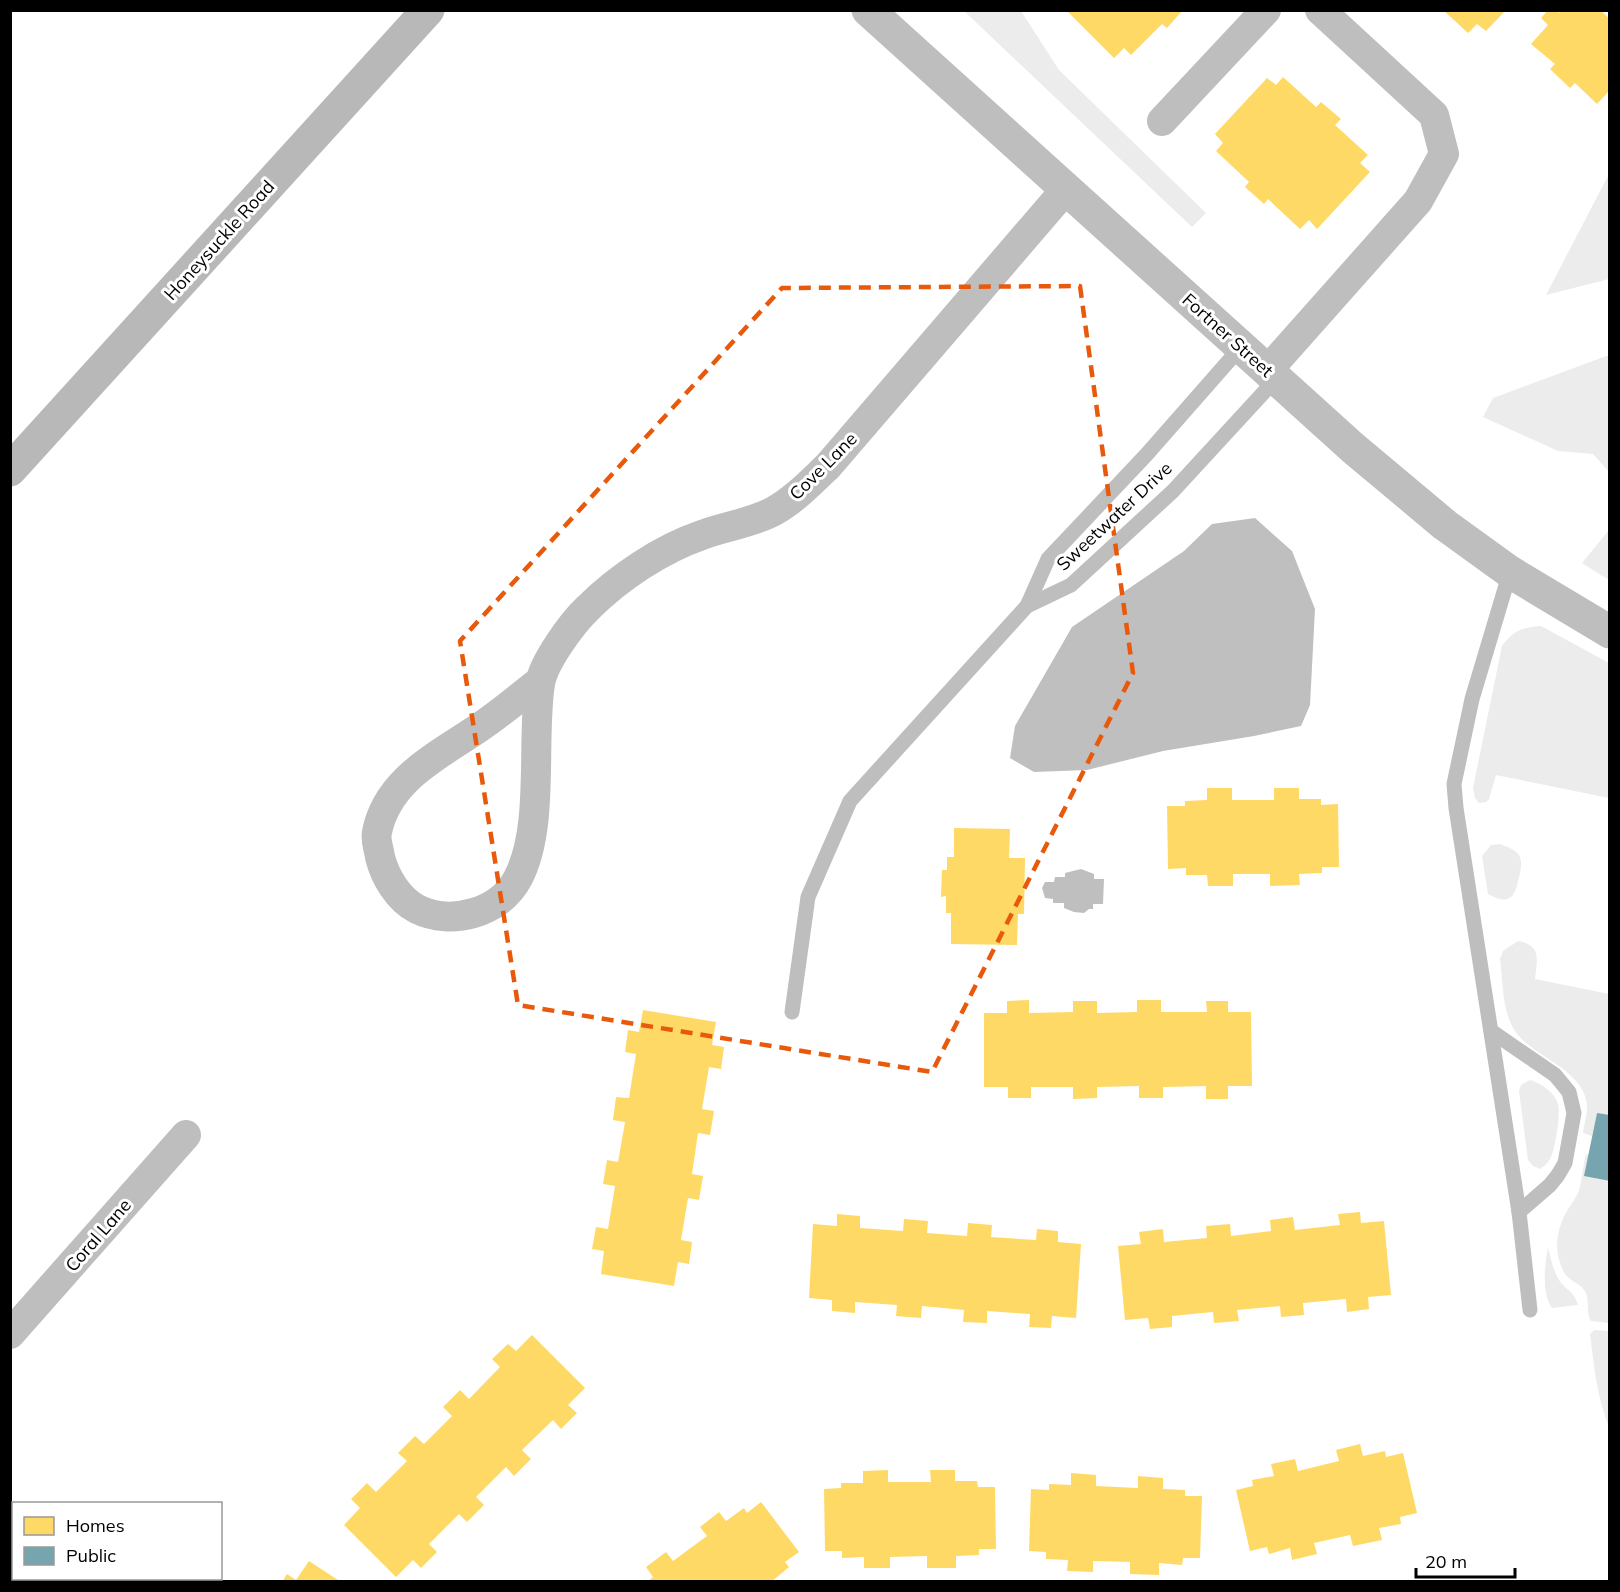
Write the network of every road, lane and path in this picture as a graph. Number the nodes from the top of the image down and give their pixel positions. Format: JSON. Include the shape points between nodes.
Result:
{"nodes":[{"id":1,"x":428,"y":10,"type":"edge"},
{"id":2,"x":868,"y":10,"type":"edge"},
{"id":3,"x":1266,"y":10,"type":"edge"},
{"id":4,"x":1320,"y":10,"type":"edge"},
{"id":5,"x":1162,"y":121,"type":"dead end"},
{"id":6,"x":1066,"y":189,"type":"junction"},
{"id":7,"x":1241,"y":347,"type":"junction"},
{"id":8,"x":1272,"y":375,"type":"junction"},
{"id":9,"x":10,"y":470,"type":"edge"},
{"id":10,"x":1510,"y":572,"type":"junction"},
{"id":11,"x":1027,"y":606,"type":"junction"},
{"id":12,"x":1610,"y":632,"type":"edge"},
{"id":13,"x":540,"y":681,"type":"junction"},
{"id":14,"x":792,"y":1012,"type":"dead end"},
{"id":15,"x":1491,"y":1031,"type":"junction"},
{"id":16,"x":186,"y":1136,"type":"dead end"},
{"id":17,"x":1519,"y":1212,"type":"junction"},
{"id":18,"x":1530,"y":1310,"type":"dead end"},
{"id":19,"x":10,"y":1334,"type":"edge"}],
"edges":[{"from":1,"to":9,"type":"main road","name":"Honeysuckle Road"},
{"from":2,"to":6,"type":"street","name":"Fortner Street"},
{"from":3,"to":5,"type":"street"},
{"from":4,"to":8,"type":"street","via":[[1434,115],[1444,154],[1418,201]]},
{"from":6,"to":7,"type":"street","name":"Fortner Street"},
{"from":6,"to":13,"type":"street","name":"Cove Lane","via":[[797,495],[772,512],[700,535],[656,556],[617,584],[588,608],[560,640]]},
{"from":7,"to":8,"type":"street","name":"Fortner Street"},
{"from":7,"to":11,"type":"lane","name":"Sweetwater Drive","via":[[1048,559]]},
{"from":8,"to":10,"type":"street","name":"Fortner Street","via":[[1445,525]]},
{"from":8,"to":11,"type":"lane","name":"Sweetwater Drive","via":[[1173,491],[1071,585]]},
{"from":10,"to":12,"type":"street","name":"Fortner Street"},
{"from":10,"to":15,"type":"lane","via":[[1472,699],[1455,784]]},
{"from":11,"to":14,"type":"lane","via":[[850,801],[808,897]]},
{"from":13,"to":13,"type":"street","name":"Cove Lane","via":[[411,775],[392,795],[376,837],[382,866],[397,893],[416,909],[440,916],[472,915],[497,902],[518,880],[529,847],[534,806]]},
{"from":15,"to":17,"type":"lane"},
{"from":15,"to":17,"type":"lane","via":[[1555,1075],[1569,1092],[1574,1113],[1558,1175]]},
{"from":16,"to":19,"type":"street","name":"Coral Lane"},
{"from":17,"to":18,"type":"lane"}]}
